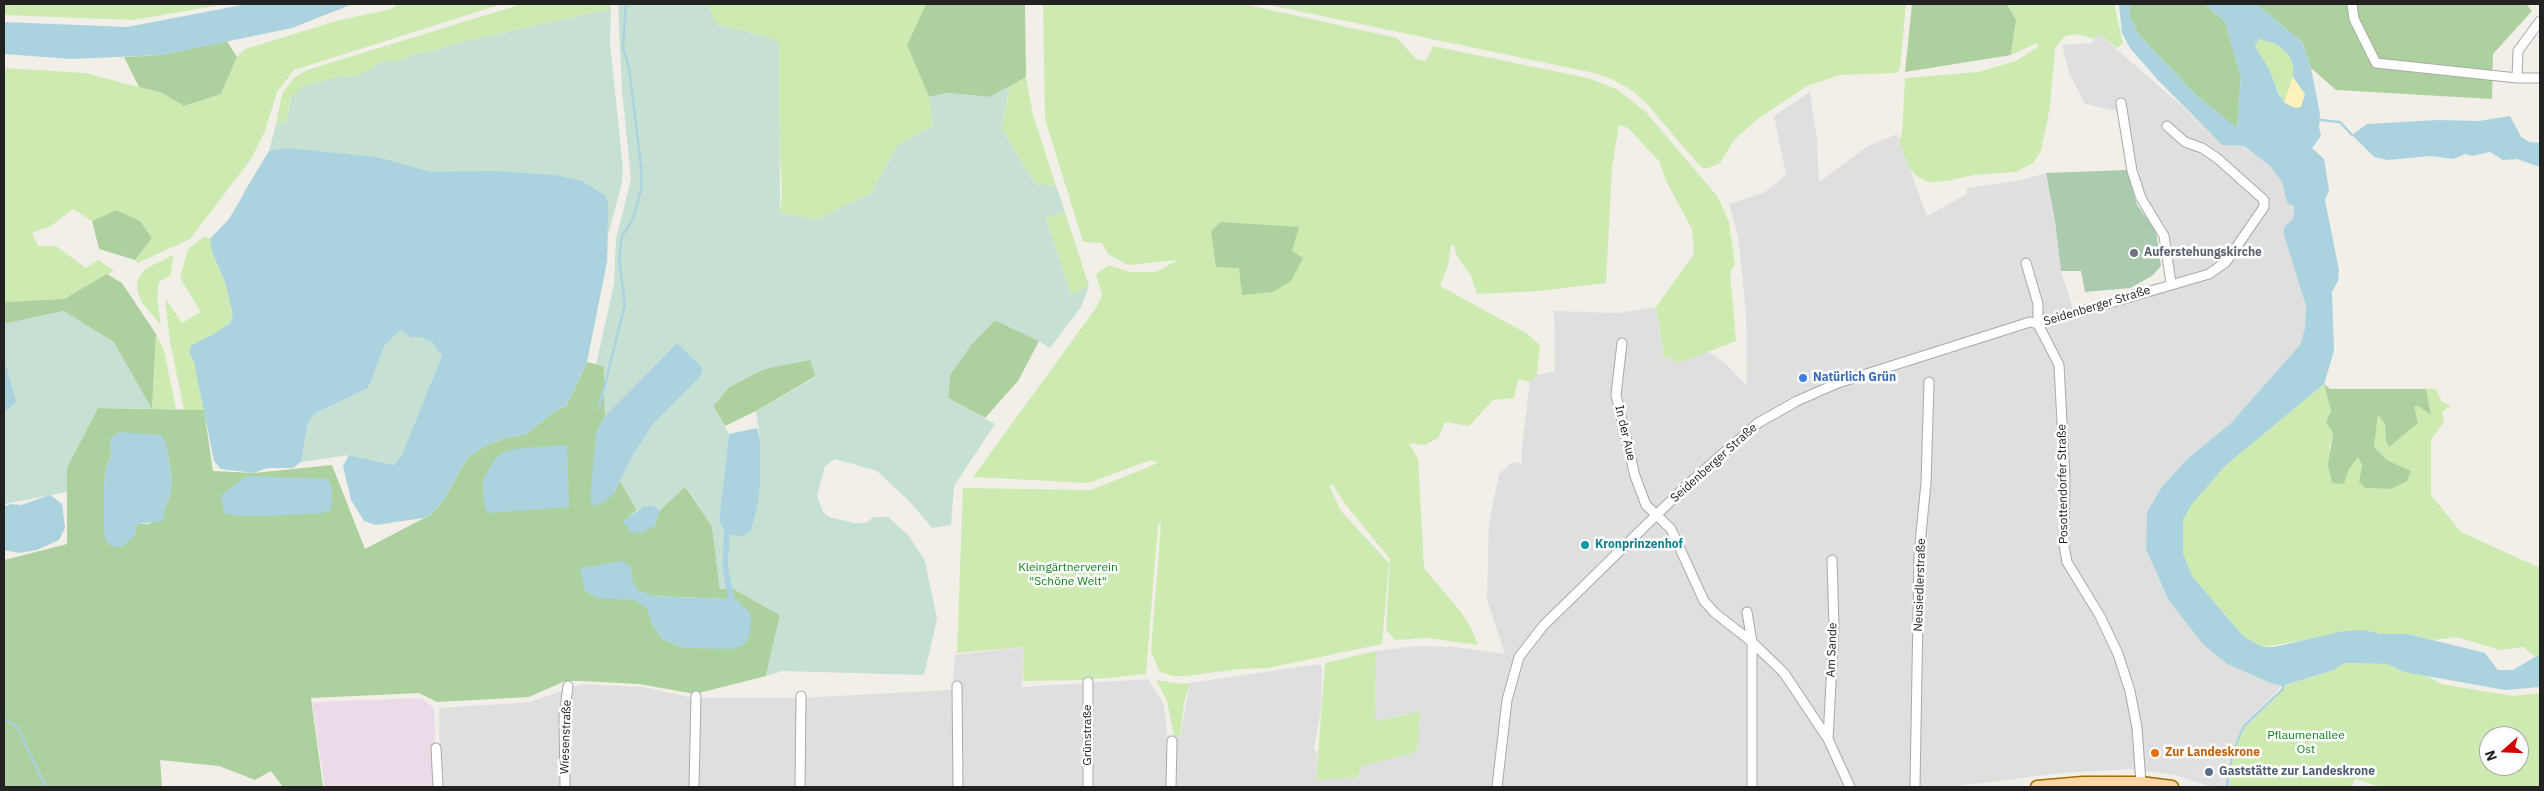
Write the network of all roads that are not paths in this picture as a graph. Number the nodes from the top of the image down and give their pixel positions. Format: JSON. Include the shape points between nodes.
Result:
{"nodes":[{"id":1,"x":2352,"y":4,"type":"edge"},
{"id":2,"x":2540,"y":21,"type":"edge"},
{"id":3,"x":2517,"y":78,"type":"junction"},
{"id":4,"x":2540,"y":78,"type":"edge"},
{"id":5,"x":2121,"y":103,"type":"dead end"},
{"id":6,"x":2167,"y":126,"type":"dead end"},
{"id":7,"x":2026,"y":263,"type":"dead end"},
{"id":8,"x":2171,"y":283,"type":"junction"},
{"id":9,"x":2038,"y":324,"type":"junction"},
{"id":10,"x":1622,"y":343,"type":"dead end"},
{"id":11,"x":1929,"y":382,"type":"dead end"},
{"id":12,"x":1656,"y":517,"type":"junction"},
{"id":13,"x":1832,"y":560,"type":"dead end"},
{"id":14,"x":1747,"y":612,"type":"dead end"},
{"id":15,"x":1752,"y":642,"type":"junction"},
{"id":16,"x":1088,"y":682,"type":"dead end"},
{"id":17,"x":568,"y":686,"type":"dead end"},
{"id":18,"x":957,"y":686,"type":"dead end"},
{"id":19,"x":696,"y":696,"type":"dead end"},
{"id":20,"x":801,"y":696,"type":"dead end"},
{"id":21,"x":1828,"y":739,"type":"junction"},
{"id":22,"x":1172,"y":742,"type":"dead end"},
{"id":23,"x":436,"y":748,"type":"dead end"},
{"id":24,"x":2141,"y":783,"type":"junction"},
{"id":25,"x":2064,"y":785,"type":"edge"},
{"id":26,"x":438,"y":787,"type":"edge"},
{"id":27,"x":564,"y":787,"type":"edge"},
{"id":28,"x":694,"y":787,"type":"edge"},
{"id":29,"x":800,"y":787,"type":"edge"},
{"id":30,"x":958,"y":787,"type":"edge"},
{"id":31,"x":1088,"y":787,"type":"edge"},
{"id":32,"x":1171,"y":787,"type":"edge"},
{"id":33,"x":1497,"y":787,"type":"edge"},
{"id":34,"x":1752,"y":787,"type":"edge"},
{"id":35,"x":1850,"y":787,"type":"edge"},
{"id":36,"x":1915,"y":787,"type":"edge"},
{"id":37,"x":2037,"y":787,"type":"edge"},
{"id":38,"x":2172,"y":787,"type":"edge"}],
"edges":[{"from":1,"to":3,"type":"street","via":[[2354,19],[2376,63]]},
{"from":2,"to":3,"type":"street","via":[[2518,51]]},
{"from":3,"to":4,"type":"street"},
{"from":5,"to":8,"type":"street","via":[[2132,171],[2141,198],[2164,236]]},
{"from":6,"to":8,"type":"street","name":"Seidenberger Straße","via":[[2185,142],[2217,158],[2265,203],[2226,262],[2210,274]]},
{"from":7,"to":9,"type":"street","via":[[2038,304]]},
{"from":8,"to":9,"type":"street","name":"Seidenberger Straße"},
{"from":9,"to":12,"type":"street","name":"Seidenberger Straße","via":[[2030,322],[1906,360],[1797,401],[1758,423]]},
{"from":9,"to":24,"type":"street","name":"Posottendorfer Straße","via":[[2059,365],[2067,562],[2100,616],[2118,654],[2137,728]]},
{"from":10,"to":12,"type":"street","name":"In der Aue","via":[[1616,395],[1635,476],[1646,505]]},
{"from":11,"to":36,"type":"street","name":"Neusiedlerstraße","via":[[1926,483],[1919,554]]},
{"from":12,"to":15,"type":"street","name":"In der Aue","via":[[1670,530],[1704,601]]},
{"from":12,"to":33,"type":"street","name":"Seidenberger Straße","via":[[1543,626],[1519,657],[1507,700]]},
{"from":13,"to":21,"type":"street","name":"Am Sande","via":[[1834,626]]},
{"from":14,"to":15,"type":"street"},
{"from":15,"to":21,"type":"street","name":"Am Sande","via":[[1784,673]]},
{"from":15,"to":34,"type":"street"},
{"from":16,"to":31,"type":"street","name":"Grünstraße"},
{"from":17,"to":27,"type":"street","name":"Wiesenstraße","via":[[564,717]]},
{"from":18,"to":30,"type":"street"},
{"from":19,"to":28,"type":"street"},
{"from":20,"to":29,"type":"street"},
{"from":21,"to":35,"type":"street","name":"Am Sande"},
{"from":22,"to":32,"type":"street"},
{"from":23,"to":26,"type":"street"},
{"from":24,"to":25,"type":"main road"},
{"from":24,"to":38,"type":"main road"},
{"from":25,"to":37,"type":"main road"}]}
